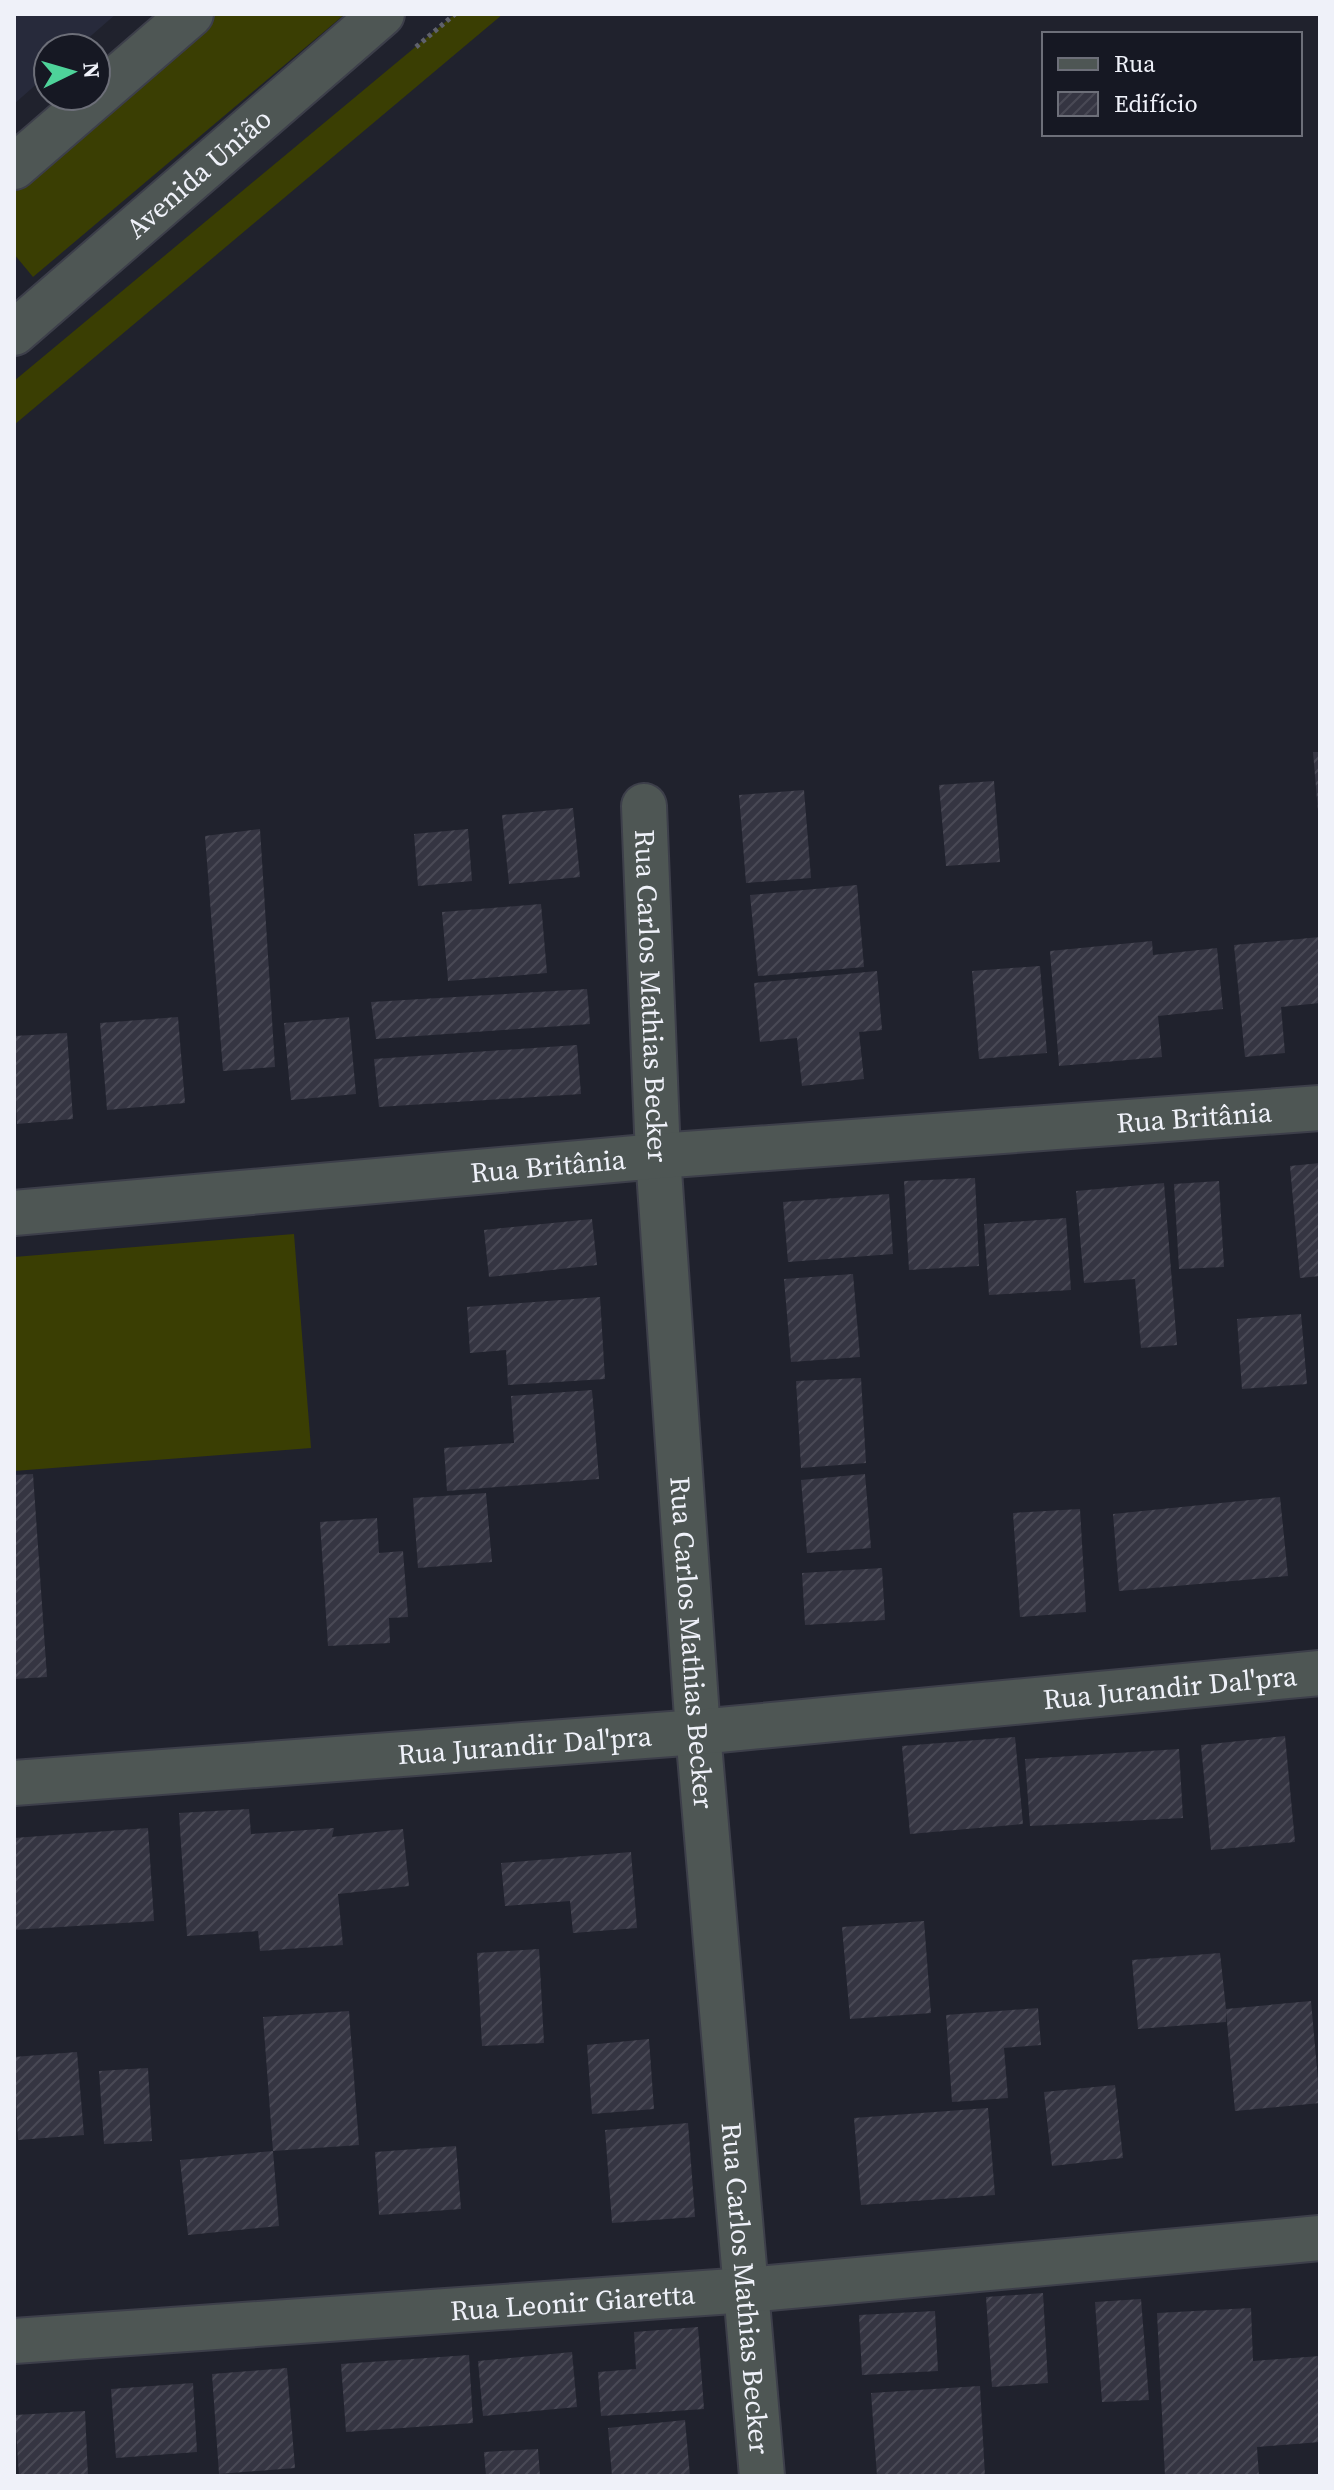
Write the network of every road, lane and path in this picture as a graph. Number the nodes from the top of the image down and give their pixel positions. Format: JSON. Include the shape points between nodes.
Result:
{"nodes":[{"id":1,"x":191,"y":14,"type":"edge"},
{"id":2,"x":382,"y":14,"type":"edge"},
{"id":3,"x":14,"y":167,"type":"edge"},
{"id":4,"x":19,"y":318,"type":"edge"},
{"id":5,"x":644,"y":806,"type":"dead end"},
{"id":6,"x":1320,"y":1108,"type":"edge"},
{"id":7,"x":658,"y":1156,"type":"junction"},
{"id":8,"x":14,"y":1213,"type":"edge"},
{"id":9,"x":1320,"y":1673,"type":"edge"},
{"id":10,"x":698,"y":1732,"type":"junction"},
{"id":11,"x":14,"y":1783,"type":"edge"},
{"id":12,"x":1320,"y":2238,"type":"edge"},
{"id":13,"x":747,"y":2290,"type":"junction"},
{"id":14,"x":14,"y":2341,"type":"edge"},
{"id":15,"x":762,"y":2476,"type":"edge"}],
"edges":[{"from":1,"to":3,"type":"street"},
{"from":2,"to":4,"type":"street","name":"Avenida União"},
{"from":5,"to":7,"type":"street","name":"Rua Carlos Mathias Becker"},
{"from":6,"to":7,"type":"street","name":"Rua Britânia"},
{"from":7,"to":8,"type":"street","name":"Rua Britânia"},
{"from":7,"to":10,"type":"street","name":"Rua Carlos Mathias Becker"},
{"from":9,"to":10,"type":"street","name":"Rua Jurandir Dal'pra"},
{"from":10,"to":11,"type":"street","name":"Rua Jurandir Dal'pra"},
{"from":10,"to":13,"type":"street","name":"Rua Carlos Mathias Becker"},
{"from":12,"to":13,"type":"street","name":"Rua Leonir Giaretta"},
{"from":13,"to":14,"type":"street","name":"Rua Leonir Giaretta"},
{"from":13,"to":15,"type":"street","name":"Rua Carlos Mathias Becker"}]}
